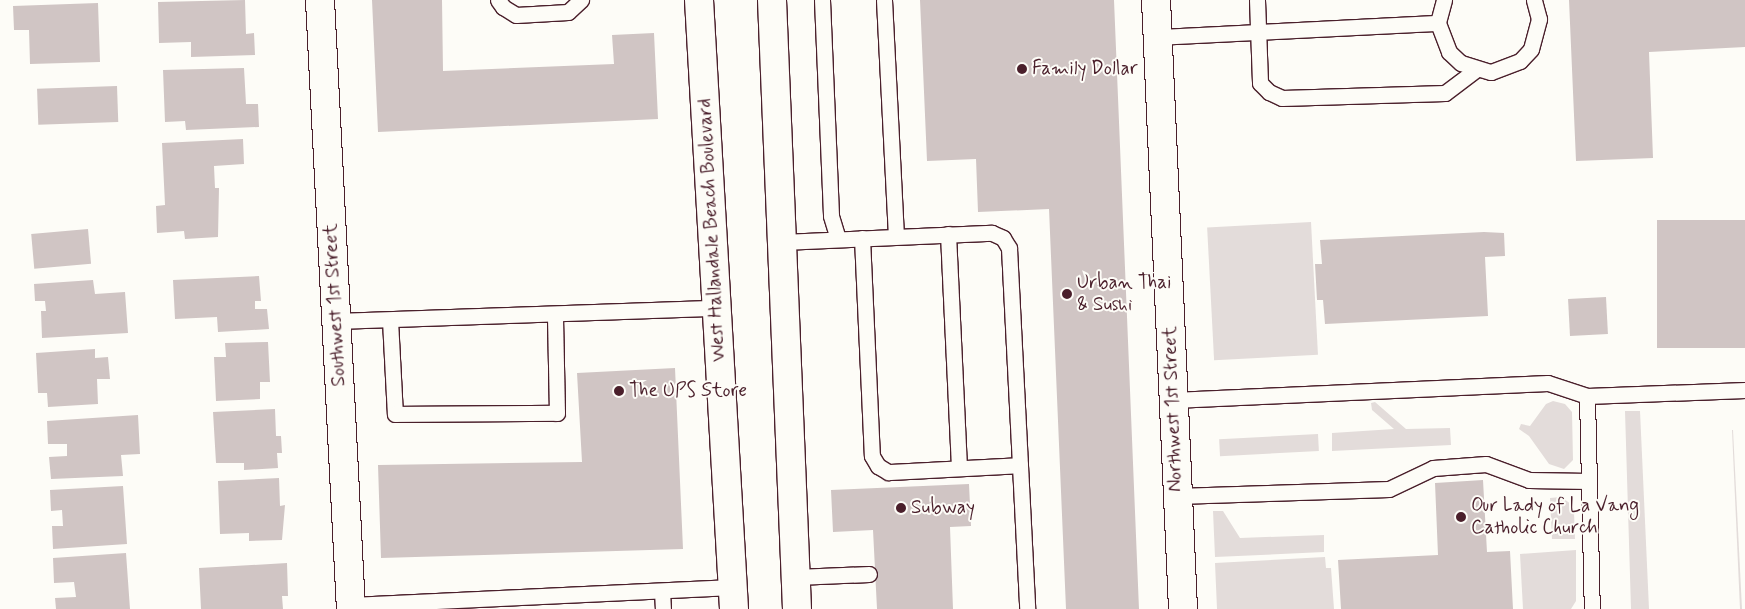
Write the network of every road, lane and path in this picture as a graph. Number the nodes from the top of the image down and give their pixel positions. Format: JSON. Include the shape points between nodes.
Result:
{"nodes":[{"id":1,"x":320,"y":0,"type":"edge"},
{"id":2,"x":498,"y":0,"type":"edge"},
{"id":3,"x":581,"y":0,"type":"edge"},
{"id":4,"x":699,"y":0,"type":"edge"},
{"id":5,"x":772,"y":0,"type":"edge"},
{"id":6,"x":822,"y":0,"type":"edge"},
{"id":7,"x":884,"y":0,"type":"edge"},
{"id":8,"x":1156,"y":0,"type":"edge"},
{"id":9,"x":1257,"y":0,"type":"edge"},
{"id":10,"x":1444,"y":0,"type":"edge"},
{"id":11,"x":1534,"y":0,"type":"edge"},
{"id":12,"x":1438,"y":23,"type":"junction"},
{"id":13,"x":1258,"y":32,"type":"junction"},
{"id":14,"x":1158,"y":37,"type":"junction"},
{"id":15,"x":1476,"y":70,"type":"junction"},
{"id":16,"x":948,"y":234,"type":"junction"},
{"id":17,"x":896,"y":236,"type":"junction"},
{"id":18,"x":862,"y":238,"type":"junction"},
{"id":19,"x":838,"y":239,"type":"junction"},
{"id":20,"x":782,"y":242,"type":"junction"},
{"id":21,"x":716,"y":308,"type":"junction"},
{"id":22,"x":555,"y":314,"type":"junction"},
{"id":23,"x":390,"y":320,"type":"junction"},
{"id":24,"x":336,"y":321,"type":"junction"},
{"id":25,"x":1745,"y":390,"type":"edge"},
{"id":26,"x":1587,"y":396,"type":"junction"},
{"id":27,"x":1173,"y":400,"type":"junction"},
{"id":28,"x":1020,"y":465,"type":"junction"},
{"id":29,"x":959,"y":468,"type":"junction"},
{"id":30,"x":1589,"y":481,"type":"junction"},
{"id":31,"x":1177,"y":496,"type":"junction"},
{"id":32,"x":869,"y":574,"type":"dead end"},
{"id":33,"x":796,"y":577,"type":"junction"},
{"id":34,"x":662,"y":591,"type":"junction"},
{"id":35,"x":734,"y":598,"type":"edge"},
{"id":36,"x":476,"y":604,"type":"edge"},
{"id":37,"x":401,"y":606,"type":"edge"},
{"id":38,"x":351,"y":607,"type":"edge"},
{"id":39,"x":663,"y":609,"type":"edge"},
{"id":40,"x":798,"y":609,"type":"edge"},
{"id":41,"x":1027,"y":609,"type":"edge"},
{"id":42,"x":1183,"y":609,"type":"edge"},
{"id":43,"x":1592,"y":609,"type":"edge"}],
"edges":[{"from":1,"to":24,"type":"street","name":"Southwest 1st Street"},
{"from":2,"to":3,"type":"lane","via":[[502,7],[516,15],[568,12]]},
{"from":4,"to":21,"type":"street","name":"West Hallandale Beach Boulevard"},
{"from":5,"to":20,"type":"street"},
{"from":6,"to":19,"type":"lane","via":[[831,216]]},
{"from":7,"to":17,"type":"lane"},
{"from":8,"to":14,"type":"street","name":"Northwest 1st Street"},
{"from":9,"to":13,"type":"lane"},
{"from":10,"to":12,"type":"lane"},
{"from":11,"to":15,"type":"lane","via":[[1539,19],[1530,49],[1520,61],[1506,68],[1491,72]]},
{"from":12,"to":13,"type":"lane"},
{"from":12,"to":15,"type":"lane","via":[[1450,52]]},
{"from":13,"to":14,"type":"lane"},
{"from":13,"to":15,"type":"lane","via":[[1260,82],[1269,92],[1282,98],[1445,93]]},
{"from":14,"to":27,"type":"street","name":"Northwest 1st Street"},
{"from":16,"to":17,"type":"lane"},
{"from":16,"to":28,"type":"lane","via":[[992,232],[1009,248]]},
{"from":16,"to":29,"type":"lane"},
{"from":17,"to":18,"type":"lane"},
{"from":18,"to":19,"type":"lane"},
{"from":18,"to":29,"type":"lane","via":[[872,456],[878,466],[888,472]]},
{"from":19,"to":20,"type":"lane"},
{"from":20,"to":33,"type":"street"},
{"from":21,"to":22,"type":"lane"},
{"from":21,"to":35,"type":"street","name":"West Hallandale Beach Boulevard"},
{"from":22,"to":23,"type":"lane"},
{"from":22,"to":23,"type":"lane","via":[[557,413],[395,414]]},
{"from":23,"to":24,"type":"lane"},
{"from":24,"to":38,"type":"street","name":"Southwest 1st Street"},
{"from":25,"to":26,"type":"lane"},
{"from":26,"to":27,"type":"lane","via":[[1548,383]]},
{"from":26,"to":30,"type":"lane"},
{"from":27,"to":31,"type":"street","name":"Northwest 1st Street"},
{"from":28,"to":29,"type":"lane"},
{"from":28,"to":41,"type":"lane"},
{"from":30,"to":31,"type":"lane","via":[[1530,480],[1486,464],[1433,468],[1388,489]]},
{"from":30,"to":43,"type":"lane"},
{"from":31,"to":42,"type":"street","name":"Northwest 1st Street"},
{"from":32,"to":33,"type":"lane"},
{"from":33,"to":40,"type":"street"},
{"from":34,"to":35,"type":"lane"},
{"from":34,"to":36,"type":"lane"},
{"from":34,"to":39,"type":"lane"},
{"from":36,"to":37,"type":"lane"},
{"from":37,"to":38,"type":"lane"}]}
